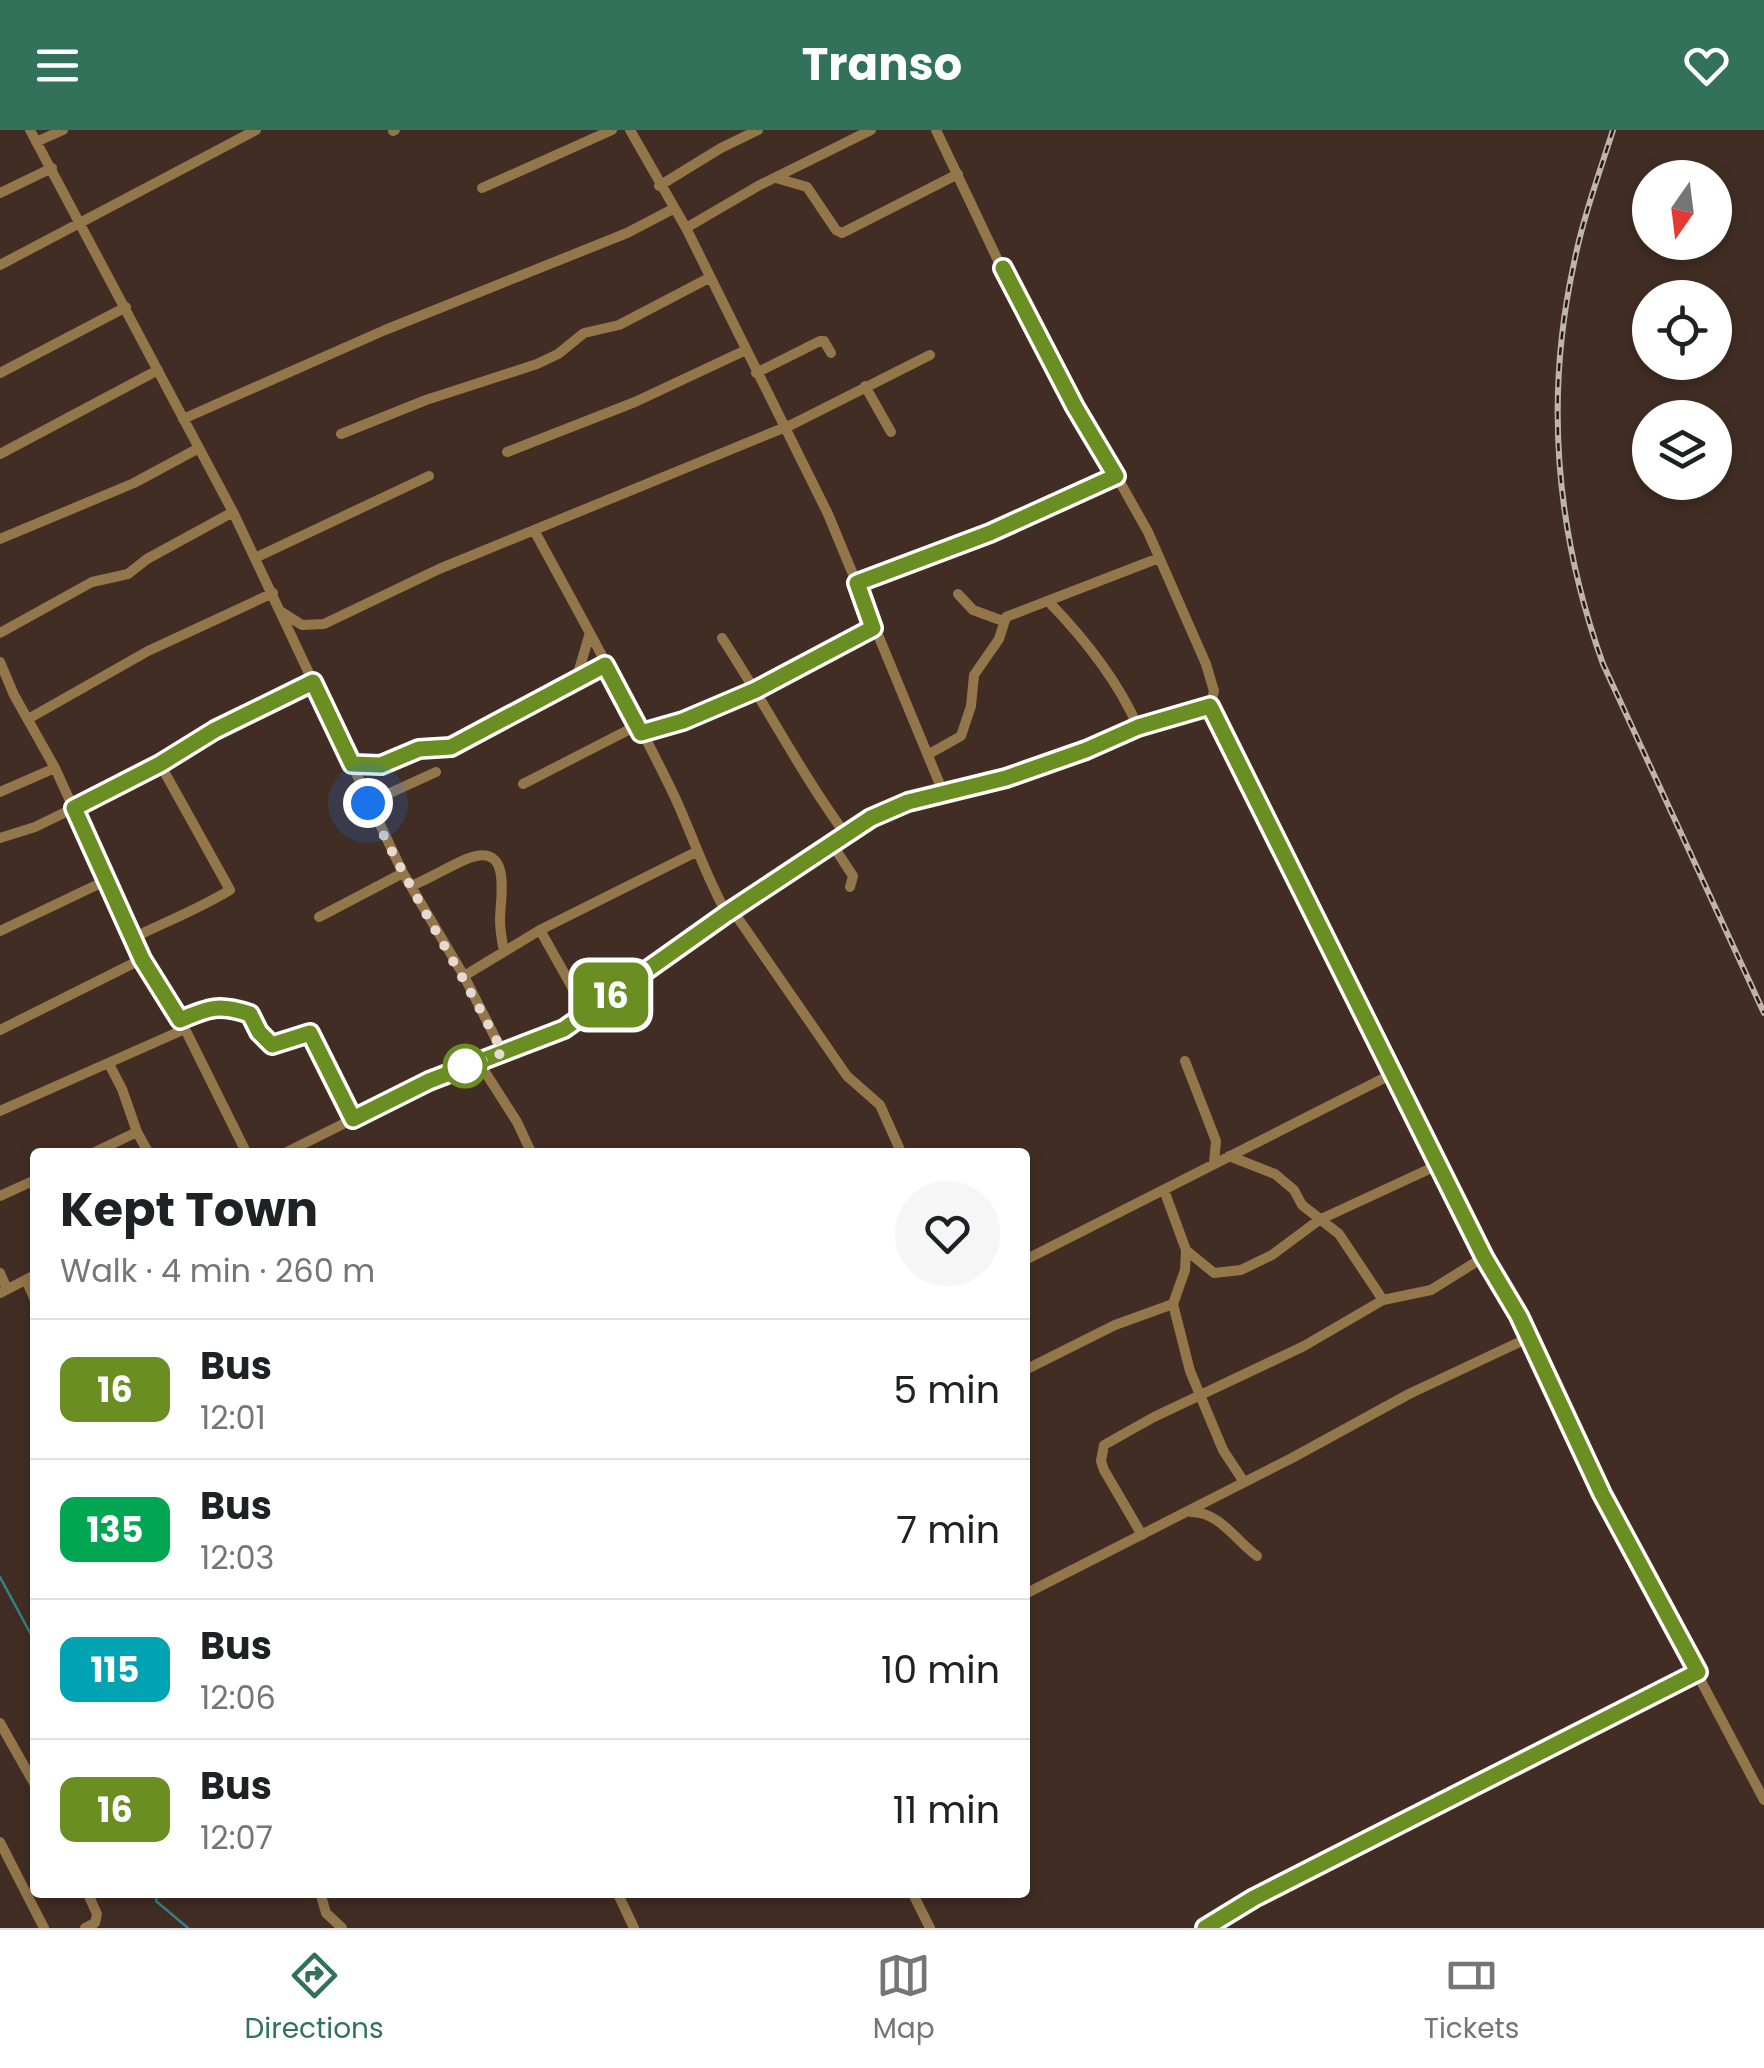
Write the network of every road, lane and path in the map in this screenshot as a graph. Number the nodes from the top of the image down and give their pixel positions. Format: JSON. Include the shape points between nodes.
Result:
{"nodes":[{"id":1,"x":30,"y":130,"type":"edge"},
{"id":2,"x":63,"y":130,"type":"edge"},
{"id":3,"x":256,"y":130,"type":"edge"},
{"id":4,"x":612,"y":130,"type":"edge"},
{"id":5,"x":630,"y":130,"type":"edge"},
{"id":6,"x":758,"y":130,"type":"edge"},
{"id":7,"x":871,"y":130,"type":"edge"},
{"id":8,"x":936,"y":130,"type":"edge"},
{"id":9,"x":36,"y":142,"type":"junction"},
{"id":10,"x":52,"y":168,"type":"junction"},
{"id":11,"x":958,"y":174,"type":"junction"},
{"id":12,"x":776,"y":178,"type":"junction"},
{"id":13,"x":660,"y":186,"type":"junction"},
{"id":14,"x":482,"y":188,"type":"dead end"},
{"id":15,"x":0,"y":193,"type":"edge"},
{"id":16,"x":673,"y":208,"type":"junction"},
{"id":17,"x":79,"y":224,"type":"junction"},
{"id":18,"x":686,"y":228,"type":"junction"},
{"id":19,"x":0,"y":265,"type":"edge"},
{"id":20,"x":709,"y":278,"type":"junction"},
{"id":21,"x":126,"y":308,"type":"junction"},
{"id":22,"x":746,"y":350,"type":"junction"},
{"id":23,"x":830,"y":353,"type":"dead end"},
{"id":24,"x":930,"y":355,"type":"dead end"},
{"id":25,"x":158,"y":370,"type":"junction"},
{"id":26,"x":756,"y":372,"type":"junction"},
{"id":27,"x":0,"y":373,"type":"edge"},
{"id":28,"x":865,"y":386,"type":"junction"},
{"id":29,"x":183,"y":419,"type":"junction"},
{"id":30,"x":784,"y":427,"type":"junction"},
{"id":31,"x":891,"y":432,"type":"dead end"},
{"id":32,"x":341,"y":434,"type":"dead end"},
{"id":33,"x":200,"y":448,"type":"junction"},
{"id":34,"x":507,"y":452,"type":"dead end"},
{"id":35,"x":0,"y":454,"type":"edge"},
{"id":36,"x":429,"y":476,"type":"dead end"},
{"id":37,"x":1116,"y":476,"type":"junction"},
{"id":38,"x":233,"y":512,"type":"junction"},
{"id":39,"x":535,"y":532,"type":"junction"},
{"id":40,"x":0,"y":539,"type":"edge"},
{"id":41,"x":950,"y":548,"type":"junction"},
{"id":42,"x":255,"y":558,"type":"junction"},
{"id":43,"x":1159,"y":558,"type":"junction"},
{"id":44,"x":956,"y":560,"type":"dead end"},
{"id":45,"x":857,"y":583,"type":"junction"},
{"id":46,"x":272,"y":593,"type":"junction"},
{"id":47,"x":958,"y":594,"type":"dead end"},
{"id":48,"x":1048,"y":601,"type":"junction"},
{"id":49,"x":279,"y":610,"type":"junction"},
{"id":50,"x":1003,"y":621,"type":"junction"},
{"id":51,"x":873,"y":628,"type":"junction"},
{"id":52,"x":0,"y":633,"type":"edge"},
{"id":53,"x":589,"y":635,"type":"junction"},
{"id":54,"x":722,"y":638,"type":"dead end"},
{"id":55,"x":0,"y":662,"type":"edge"},
{"id":56,"x":605,"y":665,"type":"junction"},
{"id":57,"x":576,"y":680,"type":"junction"},
{"id":58,"x":313,"y":682,"type":"junction"},
{"id":59,"x":756,"y":690,"type":"junction"},
{"id":60,"x":1210,"y":706,"type":"junction"},
{"id":61,"x":28,"y":719,"type":"junction"},
{"id":62,"x":1138,"y":727,"type":"junction"},
{"id":63,"x":640,"y":729,"type":"junction"},
{"id":64,"x":929,"y":754,"type":"junction"},
{"id":65,"x":160,"y":764,"type":"junction"},
{"id":66,"x":352,"y":764,"type":"junction"},
{"id":67,"x":55,"y":768,"type":"junction"},
{"id":68,"x":436,"y":772,"type":"dead end"},
{"id":69,"x":523,"y":784,"type":"dead end"},
{"id":70,"x":0,"y":792,"type":"edge"},
{"id":71,"x":943,"y":792,"type":"junction"},
{"id":72,"x":368,"y":803,"type":"junction"},
{"id":73,"x":74,"y":808,"type":"junction"},
{"id":74,"x":846,"y":835,"type":"junction"},
{"id":75,"x":0,"y":838,"type":"edge"},
{"id":76,"x":832,"y":844,"type":"junction"},
{"id":77,"x":696,"y":852,"type":"junction"},
{"id":78,"x":403,"y":874,"type":"junction"},
{"id":79,"x":105,"y":880,"type":"junction"},
{"id":80,"x":412,"y":886,"type":"junction"},
{"id":81,"x":850,"y":887,"type":"dead end"},
{"id":82,"x":730,"y":912,"type":"junction"},
{"id":83,"x":319,"y":916,"type":"dead end"},
{"id":84,"x":540,"y":930,"type":"junction"},
{"id":85,"x":0,"y":931,"type":"edge"},
{"id":86,"x":133,"y":938,"type":"junction"},
{"id":87,"x":504,"y":952,"type":"junction"},
{"id":88,"x":142,"y":959,"type":"junction"},
{"id":89,"x":464,"y":976,"type":"junction"},
{"id":90,"x":586,"y":1012,"type":"junction"},
{"id":91,"x":183,"y":1025,"type":"junction"},
{"id":92,"x":0,"y":1030,"type":"edge"},
{"id":93,"x":503,"y":1053,"type":"junction"},
{"id":94,"x":478,"y":1061,"type":"junction"},
{"id":95,"x":1186,"y":1061,"type":"dead end"},
{"id":96,"x":109,"y":1064,"type":"junction"},
{"id":97,"x":1394,"y":1073,"type":"junction"},
{"id":98,"x":0,"y":1111,"type":"edge"},
{"id":99,"x":353,"y":1119,"type":"junction"},
{"id":100,"x":137,"y":1132,"type":"junction"},
{"id":101,"x":1216,"y":1141,"type":"junction"},
{"id":102,"x":104,"y":1148,"type":"edge"},
{"id":103,"x":146,"y":1148,"type":"edge"},
{"id":104,"x":244,"y":1148,"type":"edge"},
{"id":105,"x":295,"y":1148,"type":"edge"},
{"id":106,"x":529,"y":1148,"type":"edge"},
{"id":107,"x":899,"y":1148,"type":"edge"},
{"id":108,"x":1233,"y":1155,"type":"junction"},
{"id":109,"x":1214,"y":1163,"type":"junction"},
{"id":110,"x":1438,"y":1165,"type":"junction"},
{"id":111,"x":30,"y":1182,"type":"edge"},
{"id":112,"x":1164,"y":1190,"type":"junction"},
{"id":113,"x":0,"y":1196,"type":"edge"},
{"id":114,"x":1319,"y":1220,"type":"junction"},
{"id":115,"x":1186,"y":1250,"type":"junction"},
{"id":116,"x":1030,"y":1257,"type":"edge"},
{"id":117,"x":1484,"y":1257,"type":"junction"},
{"id":118,"x":0,"y":1274,"type":"edge"},
{"id":119,"x":30,"y":1277,"type":"edge"},
{"id":120,"x":4,"y":1291,"type":"edge"},
{"id":121,"x":1384,"y":1300,"type":"junction"},
{"id":122,"x":1173,"y":1304,"type":"junction"},
{"id":123,"x":1528,"y":1338,"type":"junction"},
{"id":124,"x":1030,"y":1368,"type":"edge"},
{"id":125,"x":1198,"y":1396,"type":"junction"},
{"id":126,"x":1244,"y":1482,"type":"junction"},
{"id":127,"x":1185,"y":1512,"type":"junction"},
{"id":128,"x":1142,"y":1535,"type":"junction"},
{"id":129,"x":1256,"y":1556,"type":"dead end"},
{"id":130,"x":1030,"y":1591,"type":"edge"},
{"id":131,"x":1698,"y":1672,"type":"junction"},
{"id":132,"x":0,"y":1722,"type":"edge"},
{"id":133,"x":30,"y":1775,"type":"edge"},
{"id":134,"x":1764,"y":1800,"type":"edge"},
{"id":135,"x":0,"y":1842,"type":"edge"},
{"id":136,"x":89,"y":1898,"type":"edge"},
{"id":137,"x":322,"y":1898,"type":"edge"},
{"id":138,"x":620,"y":1898,"type":"edge"},
{"id":139,"x":915,"y":1898,"type":"edge"},
{"id":140,"x":1226,"y":1923,"type":"edge"},
{"id":141,"x":44,"y":1928,"type":"edge"},
{"id":142,"x":85,"y":1928,"type":"edge"},
{"id":143,"x":342,"y":1928,"type":"edge"},
{"id":144,"x":634,"y":1928,"type":"edge"},
{"id":145,"x":930,"y":1928,"type":"edge"},
{"id":146,"x":1205,"y":1928,"type":"edge"}],
"edges":[{"from":1,"to":9,"type":"street"},
{"from":2,"to":9,"type":"street"},
{"from":3,"to":17,"type":"street"},
{"from":4,"to":14,"type":"street"},
{"from":5,"to":13,"type":"street"},
{"from":6,"to":13,"type":"street"},
{"from":7,"to":12,"type":"street"},
{"from":8,"to":11,"type":"street"},
{"from":9,"to":10,"type":"street"},
{"from":10,"to":15,"type":"street"},
{"from":10,"to":17,"type":"street"},
{"from":11,"to":12,"type":"street","via":[[842,232],[807,187]]},
{"from":11,"to":37,"type":"street","via":[[1013,292]]},
{"from":12,"to":18,"type":"street"},
{"from":13,"to":16,"type":"street"},
{"from":16,"to":18,"type":"street"},
{"from":16,"to":29,"type":"street"},
{"from":17,"to":19,"type":"street"},
{"from":17,"to":21,"type":"street"},
{"from":18,"to":20,"type":"street"},
{"from":20,"to":22,"type":"street"},
{"from":20,"to":32,"type":"street","via":[[619,325],[584,334],[536,364]]},
{"from":21,"to":25,"type":"street"},
{"from":21,"to":27,"type":"street"},
{"from":22,"to":26,"type":"street"},
{"from":22,"to":34,"type":"street"},
{"from":23,"to":26,"type":"street","via":[[822,340]]},
{"from":24,"to":28,"type":"street"},
{"from":25,"to":29,"type":"street"},
{"from":25,"to":35,"type":"street"},
{"from":26,"to":30,"type":"street"},
{"from":28,"to":30,"type":"street"},
{"from":28,"to":31,"type":"street"},
{"from":29,"to":33,"type":"street"},
{"from":30,"to":39,"type":"street"},
{"from":30,"to":45,"type":"street"},
{"from":33,"to":38,"type":"street"},
{"from":33,"to":40,"type":"street"},
{"from":36,"to":42,"type":"street"},
{"from":37,"to":41,"type":"street"},
{"from":37,"to":43,"type":"street"},
{"from":38,"to":42,"type":"street"},
{"from":38,"to":52,"type":"street","via":[[128,574],[92,582]]},
{"from":39,"to":49,"type":"street","via":[[324,624],[302,625]]},
{"from":39,"to":53,"type":"street"},
{"from":41,"to":44,"type":"street"},
{"from":41,"to":45,"type":"street"},
{"from":42,"to":46,"type":"street"},
{"from":43,"to":48,"type":"street"},
{"from":43,"to":60,"type":"street","via":[[1206,664],[1214,691]]},
{"from":45,"to":51,"type":"street"},
{"from":46,"to":49,"type":"street"},
{"from":46,"to":61,"type":"street"},
{"from":47,"to":50,"type":"street","via":[[974,610]]},
{"from":48,"to":50,"type":"street"},
{"from":48,"to":62,"type":"street","via":[[1080,636]]},
{"from":49,"to":58,"type":"street"},
{"from":50,"to":64,"type":"street","via":[[974,675],[961,736]]},
{"from":51,"to":59,"type":"street"},
{"from":51,"to":64,"type":"street"},
{"from":53,"to":56,"type":"street"},
{"from":53,"to":57,"type":"street"},
{"from":54,"to":59,"type":"street"},
{"from":55,"to":61,"type":"street"},
{"from":56,"to":57,"type":"street"},
{"from":56,"to":63,"type":"street"},
{"from":57,"to":66,"type":"street","via":[[451,747],[419,749],[381,765]]},
{"from":58,"to":65,"type":"street"},
{"from":58,"to":66,"type":"street"},
{"from":59,"to":63,"type":"street","via":[[683,721]]},
{"from":59,"to":74,"type":"street"},
{"from":60,"to":62,"type":"street"},
{"from":60,"to":97,"type":"street"},
{"from":61,"to":67,"type":"street"},
{"from":62,"to":71,"type":"street","via":[[1006,778]]},
{"from":63,"to":69,"type":"street"},
{"from":63,"to":77,"type":"street"},
{"from":64,"to":71,"type":"street"},
{"from":65,"to":73,"type":"street"},
{"from":65,"to":86,"type":"street","via":[[230,890]]},
{"from":66,"to":72,"type":"street"},
{"from":67,"to":70,"type":"street"},
{"from":67,"to":73,"type":"street"},
{"from":68,"to":72,"type":"street"},
{"from":71,"to":74,"type":"street","via":[[892,808]]},
{"from":72,"to":78,"type":"street"},
{"from":73,"to":75,"type":"street"},
{"from":73,"to":79,"type":"street"},
{"from":74,"to":76,"type":"street"},
{"from":76,"to":81,"type":"street","via":[[853,876]]},
{"from":76,"to":82,"type":"street"},
{"from":77,"to":82,"type":"street"},
{"from":77,"to":84,"type":"street"},
{"from":78,"to":80,"type":"street"},
{"from":78,"to":83,"type":"street"},
{"from":79,"to":85,"type":"street"},
{"from":79,"to":86,"type":"street"},
{"from":80,"to":87,"type":"street","via":[[470,858],[490,859],[503,878]]},
{"from":80,"to":89,"type":"street"},
{"from":82,"to":90,"type":"street"},
{"from":82,"to":107,"type":"street","via":[[847,1076],[880,1105]]},
{"from":84,"to":87,"type":"street"},
{"from":84,"to":90,"type":"street"},
{"from":86,"to":88,"type":"street"},
{"from":87,"to":89,"type":"street"},
{"from":88,"to":91,"type":"street"},
{"from":88,"to":92,"type":"street"},
{"from":89,"to":93,"type":"street"},
{"from":90,"to":93,"type":"street","via":[[564,1029]]},
{"from":91,"to":96,"type":"street"},
{"from":91,"to":99,"type":"street","via":[[203,1010],[225,1007],[250,1014],[272,1045],[310,1033]]},
{"from":91,"to":104,"type":"street"},
{"from":93,"to":94,"type":"street"},
{"from":94,"to":99,"type":"street"},
{"from":94,"to":106,"type":"street"},
{"from":95,"to":101,"type":"street"},
{"from":96,"to":98,"type":"street"},
{"from":96,"to":100,"type":"street"},
{"from":97,"to":108,"type":"street"},
{"from":97,"to":110,"type":"street"},
{"from":99,"to":105,"type":"street"},
{"from":100,"to":102,"type":"street"},
{"from":100,"to":103,"type":"street"},
{"from":101,"to":108,"type":"street"},
{"from":101,"to":109,"type":"street"},
{"from":108,"to":109,"type":"street"},
{"from":108,"to":114,"type":"street","via":[[1275,1174]]},
{"from":109,"to":112,"type":"street"},
{"from":110,"to":114,"type":"street"},
{"from":110,"to":117,"type":"street"},
{"from":111,"to":113,"type":"street"},
{"from":112,"to":115,"type":"street"},
{"from":112,"to":116,"type":"street"},
{"from":114,"to":115,"type":"street","via":[[1272,1255],[1226,1274],[1214,1273]]},
{"from":114,"to":121,"type":"street","via":[[1338,1234]]},
{"from":115,"to":122,"type":"street"},
{"from":117,"to":121,"type":"street","via":[[1432,1290]]},
{"from":117,"to":123,"type":"street"},
{"from":118,"to":120,"type":"street"},
{"from":119,"to":120,"type":"street"},
{"from":121,"to":125,"type":"street"},
{"from":122,"to":124,"type":"street"},
{"from":122,"to":125,"type":"street"},
{"from":123,"to":126,"type":"street"},
{"from":123,"to":131,"type":"street"},
{"from":125,"to":126,"type":"street"},
{"from":125,"to":128,"type":"street","via":[[1101,1451],[1104,1470]]},
{"from":126,"to":127,"type":"street"},
{"from":127,"to":128,"type":"street"},
{"from":127,"to":129,"type":"street","via":[[1212,1516]]},
{"from":128,"to":130,"type":"street"},
{"from":131,"to":134,"type":"street"},
{"from":131,"to":140,"type":"street","via":[[1254,1898]]},
{"from":132,"to":133,"type":"street"},
{"from":135,"to":141,"type":"street"},
{"from":136,"to":142,"type":"street","via":[[97,1914]]},
{"from":137,"to":143,"type":"street"},
{"from":138,"to":144,"type":"street"},
{"from":139,"to":145,"type":"street"},
{"from":140,"to":146,"type":"street"}]}
